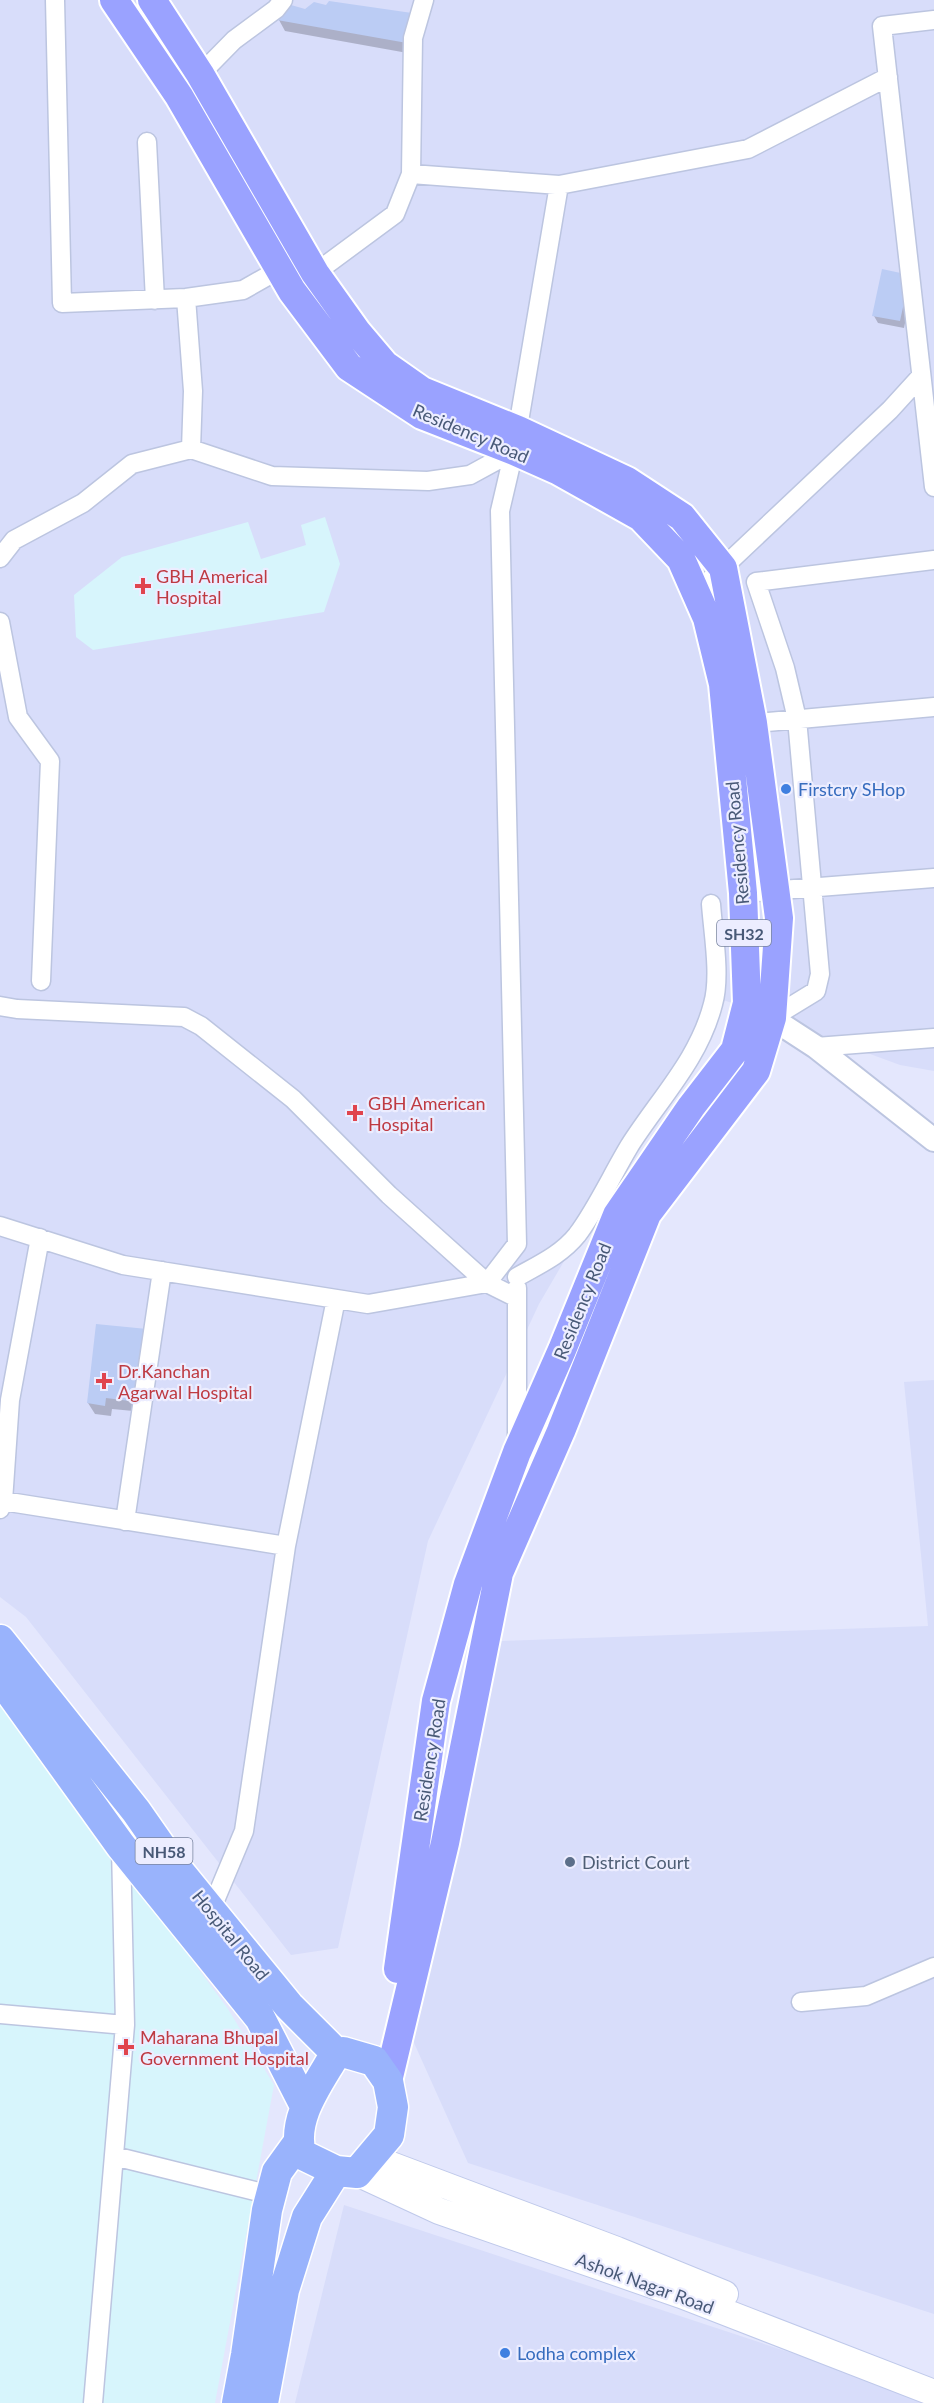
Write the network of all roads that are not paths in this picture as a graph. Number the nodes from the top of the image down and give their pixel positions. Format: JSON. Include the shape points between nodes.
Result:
{"nodes":[{"id":1,"x":55,"y":0,"type":"edge"},
{"id":2,"x":114,"y":0,"type":"edge"},
{"id":3,"x":152,"y":0,"type":"edge"},
{"id":4,"x":283,"y":0,"type":"edge"},
{"id":5,"x":424,"y":0,"type":"edge"},
{"id":6,"x":934,"y":20,"type":"edge"},
{"id":7,"x":201,"y":74,"type":"junction"},
{"id":8,"x":888,"y":77,"type":"junction"},
{"id":9,"x":179,"y":96,"type":"junction"},
{"id":10,"x":147,"y":142,"type":"dead end"},
{"id":11,"x":411,"y":174,"type":"junction"},
{"id":12,"x":559,"y":185,"type":"junction"},
{"id":13,"x":315,"y":273,"type":"junction"},
{"id":14,"x":286,"y":280,"type":"junction"},
{"id":15,"x":186,"y":298,"type":"junction"},
{"id":16,"x":154,"y":300,"type":"junction"},
{"id":17,"x":921,"y":376,"type":"junction"},
{"id":18,"x":516,"y":441,"type":"junction"},
{"id":19,"x":191,"y":449,"type":"junction"},
{"id":20,"x":934,"y":487,"type":"edge"},
{"id":21,"x":0,"y":558,"type":"edge"},
{"id":22,"x":934,"y":560,"type":"edge"},
{"id":23,"x":723,"y":568,"type":"junction"},
{"id":24,"x":696,"y":593,"type":"junction"},
{"id":25,"x":0,"y":622,"type":"edge"},
{"id":26,"x":934,"y":707,"type":"edge"},
{"id":27,"x":797,"y":719,"type":"junction"},
{"id":28,"x":740,"y":724,"type":"junction"},
{"id":29,"x":934,"y":878,"type":"edge"},
{"id":30,"x":813,"y":888,"type":"junction"},
{"id":31,"x":774,"y":891,"type":"junction"},
{"id":32,"x":743,"y":893,"type":"junction"},
{"id":33,"x":711,"y":904,"type":"dead end"},
{"id":34,"x":41,"y":981,"type":"dead end"},
{"id":35,"x":747,"y":1004,"type":"junction"},
{"id":36,"x":0,"y":1006,"type":"edge"},
{"id":37,"x":772,"y":1018,"type":"junction"},
{"id":38,"x":934,"y":1038,"type":"edge"},
{"id":39,"x":816,"y":1047,"type":"junction"},
{"id":40,"x":934,"y":1140,"type":"edge"},
{"id":41,"x":0,"y":1226,"type":"edge"},
{"id":42,"x":40,"y":1238,"type":"junction"},
{"id":43,"x":517,"y":1244,"type":"junction"},
{"id":44,"x":162,"y":1271,"type":"junction"},
{"id":45,"x":517,"y":1277,"type":"junction"},
{"id":46,"x":487,"y":1283,"type":"junction"},
{"id":47,"x":517,"y":1298,"type":"junction"},
{"id":48,"x":336,"y":1299,"type":"junction"},
{"id":49,"x":517,"y":1452,"type":"junction"},
{"id":50,"x":542,"y":1474,"type":"junction"},
{"id":51,"x":2,"y":1505,"type":"edge"},
{"id":52,"x":125,"y":1521,"type":"junction"},
{"id":53,"x":286,"y":1546,"type":"junction"},
{"id":54,"x":0,"y":1640,"type":"edge"},
{"id":55,"x":0,"y":1678,"type":"edge"},
{"id":56,"x":121,"y":1846,"type":"junction"},
{"id":57,"x":211,"y":1910,"type":"junction"},
{"id":58,"x":934,"y":1967,"type":"edge"},
{"id":59,"x":801,"y":2002,"type":"dead end"},
{"id":60,"x":0,"y":2014,"type":"edge"},
{"id":61,"x":125,"y":2025,"type":"junction"},
{"id":62,"x":336,"y":2054,"type":"junction"},
{"id":63,"x":381,"y":2071,"type":"junction"},
{"id":64,"x":305,"y":2106,"type":"junction"},
{"id":65,"x":298,"y":2143,"type":"junction"},
{"id":66,"x":114,"y":2156,"type":"junction"},
{"id":67,"x":354,"y":2167,"type":"junction"},
{"id":68,"x":271,"y":2195,"type":"junction"},
{"id":69,"x":934,"y":2375,"type":"edge"},
{"id":70,"x":934,"y":2394,"type":"edge"},
{"id":71,"x":93,"y":2403,"type":"edge"},
{"id":72,"x":237,"y":2403,"type":"edge"},
{"id":73,"x":263,"y":2403,"type":"edge"}],
"edges":[{"from":1,"to":16,"type":"street","via":[[62,303]]},
{"from":2,"to":9,"type":"main road","name":"Residency Road","number":"SH32"},
{"from":3,"to":7,"type":"main road"},
{"from":4,"to":7,"type":"street","via":[[234,40]]},
{"from":5,"to":11,"type":"street","via":[[413,38]]},
{"from":6,"to":8,"type":"street","via":[[882,26]]},
{"from":7,"to":9,"type":"street"},
{"from":7,"to":13,"type":"main road"},
{"from":8,"to":12,"type":"street","via":[[748,149]]},
{"from":8,"to":17,"type":"street"},
{"from":9,"to":14,"type":"main road","name":"Residency Road","number":"SH32"},
{"from":10,"to":16,"type":"street"},
{"from":11,"to":12,"type":"street"},
{"from":11,"to":13,"type":"street","via":[[395,214]]},
{"from":12,"to":18,"type":"street"},
{"from":13,"to":14,"type":"street"},
{"from":13,"to":18,"type":"main road","via":[[385,365],[422,391]]},
{"from":14,"to":15,"type":"street"},
{"from":14,"to":18,"type":"main road","name":"Residency Road","number":"SH32","via":[[349,367],[422,415]]},
{"from":15,"to":16,"type":"street"},
{"from":15,"to":19,"type":"street","via":[[193,391]]},
{"from":17,"to":20,"type":"street"},
{"from":17,"to":23,"type":"street"},
{"from":18,"to":19,"type":"street","via":[[470,475],[428,482],[272,476]]},
{"from":18,"to":23,"type":"main road","via":[[627,481],[682,517]]},
{"from":18,"to":24,"type":"main road","name":"Residency Road","number":"SH32","via":[[559,471],[640,517],[681,559]]},
{"from":18,"to":43,"type":"street","via":[[500,511]]},
{"from":19,"to":21,"type":"street","via":[[132,464],[83,503],[14,540]]},
{"from":22,"to":27,"type":"street","via":[[756,582],[785,668]]},
{"from":23,"to":24,"type":"street"},
{"from":23,"to":28,"type":"main road"},
{"from":24,"to":28,"type":"main road","name":"Residency Road","number":"SH32","via":[[707,618],[723,684]]},
{"from":25,"to":34,"type":"street","via":[[18,717],[50,761]]},
{"from":26,"to":27,"type":"street"},
{"from":27,"to":28,"type":"street"},
{"from":27,"to":30,"type":"street"},
{"from":28,"to":31,"type":"main road"},
{"from":28,"to":32,"type":"main road","name":"Residency Road","number":"SH32"},
{"from":29,"to":30,"type":"street"},
{"from":30,"to":31,"type":"street"},
{"from":30,"to":37,"type":"street","via":[[820,974],[816,991]]},
{"from":31,"to":32,"type":"street"},
{"from":31,"to":37,"type":"main road","via":[[779,918]]},
{"from":32,"to":35,"type":"main road","name":"Residency Road","number":"SH32"},
{"from":33,"to":45,"type":"street","via":[[714,1002],[702,1037],[576,1235],[558,1254]]},
{"from":35,"to":37,"type":"street"},
{"from":35,"to":49,"type":"main road","name":"Residency Road","number":"SH32","via":[[735,1050],[617,1215]]},
{"from":36,"to":46,"type":"street","via":[[184,1017],[201,1026],[293,1099],[389,1195]]},
{"from":37,"to":39,"type":"street"},
{"from":37,"to":50,"type":"main road","via":[[756,1071],[647,1214]]},
{"from":38,"to":39,"type":"street"},
{"from":39,"to":40,"type":"street"},
{"from":41,"to":42,"type":"street"},
{"from":42,"to":44,"type":"street","via":[[123,1265]]},
{"from":42,"to":51,"type":"street","via":[[10,1400]]},
{"from":43,"to":45,"type":"street"},
{"from":43,"to":46,"type":"street"},
{"from":44,"to":48,"type":"street"},
{"from":44,"to":52,"type":"street"},
{"from":45,"to":47,"type":"street"},
{"from":46,"to":47,"type":"street"},
{"from":46,"to":48,"type":"street","via":[[368,1304]]},
{"from":47,"to":49,"type":"street"},
{"from":48,"to":53,"type":"street"},
{"from":49,"to":50,"type":"street"},
{"from":49,"to":63,"type":"main road","name":"Residency Road","number":"SH32","via":[[468,1584],[436,1701]]},
{"from":50,"to":63,"type":"main road","via":[[500,1573],[445,1842]]},
{"from":51,"to":52,"type":"street"},
{"from":52,"to":53,"type":"street"},
{"from":53,"to":57,"type":"street","via":[[244,1831]]},
{"from":54,"to":57,"type":"highway","name":"Hospital Road","number":"NH58"},
{"from":55,"to":56,"type":"highway","number":"NH58"},
{"from":56,"to":61,"type":"street"},
{"from":56,"to":64,"type":"highway","number":"NH58","via":[[260,2018]]},
{"from":57,"to":62,"type":"highway","name":"Hospital Road","number":"NH58","via":[[289,2006]]},
{"from":58,"to":59,"type":"street","via":[[866,1996]]},
{"from":60,"to":61,"type":"street"},
{"from":61,"to":66,"type":"street"},
{"from":62,"to":63,"type":"highway","via":[[343,2052]]},
{"from":62,"to":64,"type":"highway"},
{"from":63,"to":67,"type":"highway","via":[[393,2107],[389,2135]]},
{"from":64,"to":65,"type":"highway"},
{"from":65,"to":67,"type":"highway","via":[[302,2154]]},
{"from":65,"to":68,"type":"highway","via":[[277,2172]]},
{"from":66,"to":68,"type":"street"},
{"from":66,"to":71,"type":"street"},
{"from":67,"to":69,"type":"main road","via":[[616,2250]]},
{"from":67,"to":70,"type":"main road","name":"Ashok Nagar Road","via":[[440,2211],[681,2295]]},
{"from":67,"to":73,"type":"highway","via":[[307,2217],[284,2290]]},
{"from":68,"to":72,"type":"highway"}]}
